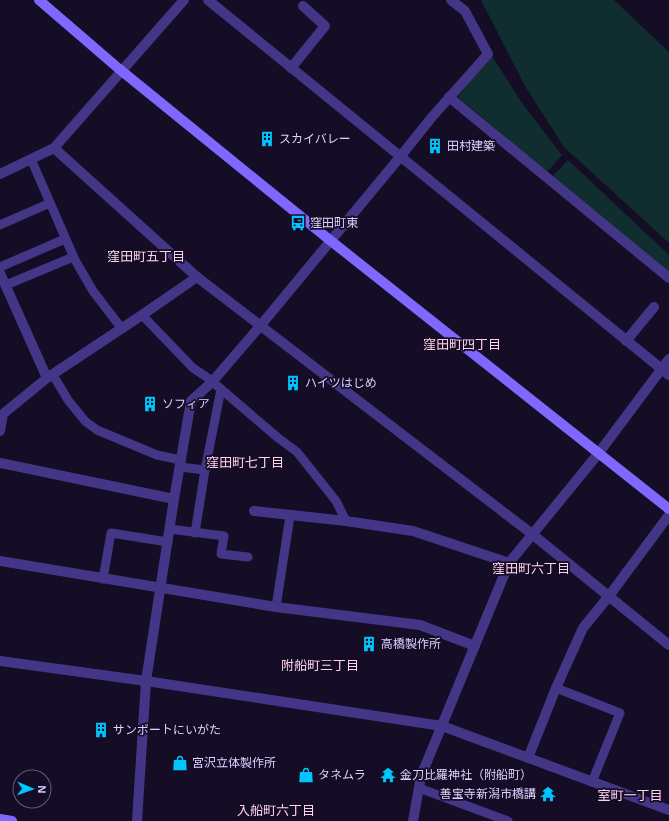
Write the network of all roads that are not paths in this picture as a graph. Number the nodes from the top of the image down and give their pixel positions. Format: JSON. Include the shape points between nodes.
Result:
{"nodes":[{"id":1,"x":39,"y":0,"type":"edge"},
{"id":2,"x":184,"y":0,"type":"edge"},
{"id":3,"x":208,"y":0,"type":"edge"},
{"id":4,"x":451,"y":0,"type":"edge"},
{"id":5,"x":303,"y":6,"type":"dead end"},
{"id":6,"x":292,"y":68,"type":"junction"},
{"id":7,"x":121,"y":71,"type":"junction"},
{"id":8,"x":449,"y":97,"type":"junction"},
{"id":9,"x":54,"y":148,"type":"junction"},
{"id":10,"x":400,"y":157,"type":"junction"},
{"id":11,"x":32,"y":159,"type":"junction"},
{"id":12,"x":0,"y":174,"type":"edge"},
{"id":13,"x":50,"y":203,"type":"junction"},
{"id":14,"x":0,"y":225,"type":"edge"},
{"id":15,"x":65,"y":238,"type":"junction"},
{"id":16,"x":331,"y":241,"type":"junction"},
{"id":17,"x":74,"y":257,"type":"junction"},
{"id":18,"x":0,"y":267,"type":"edge"},
{"id":19,"x":0,"y":273,"type":"edge"},
{"id":20,"x":196,"y":277,"type":"junction"},
{"id":21,"x":669,"y":278,"type":"edge"},
{"id":22,"x":6,"y":285,"type":"junction"},
{"id":23,"x":654,"y":307,"type":"dead end"},
{"id":24,"x":142,"y":315,"type":"junction"},
{"id":25,"x":261,"y":325,"type":"junction"},
{"id":26,"x":122,"y":329,"type":"junction"},
{"id":27,"x":626,"y":341,"type":"junction"},
{"id":28,"x":669,"y":359,"type":"edge"},
{"id":29,"x":661,"y":369,"type":"junction"},
{"id":30,"x":669,"y":375,"type":"edge"},
{"id":31,"x":50,"y":377,"type":"junction"},
{"id":32,"x":212,"y":382,"type":"junction"},
{"id":33,"x":221,"y":389,"type":"junction"},
{"id":34,"x":2,"y":413,"type":"edge"},
{"id":35,"x":0,"y":431,"type":"edge"},
{"id":36,"x":598,"y":454,"type":"junction"},
{"id":37,"x":0,"y":463,"type":"edge"},
{"id":38,"x":181,"y":464,"type":"junction"},
{"id":39,"x":205,"y":470,"type":"junction"},
{"id":40,"x":174,"y":499,"type":"junction"},
{"id":41,"x":669,"y":509,"type":"edge"},
{"id":42,"x":254,"y":511,"type":"dead end"},
{"id":43,"x":669,"y":515,"type":"edge"},
{"id":44,"x":290,"y":516,"type":"junction"},
{"id":45,"x":346,"y":521,"type":"junction"},
{"id":46,"x":170,"y":529,"type":"junction"},
{"id":47,"x":195,"y":532,"type":"junction"},
{"id":48,"x":532,"y":534,"type":"junction"},
{"id":49,"x":168,"y":542,"type":"junction"},
{"id":50,"x":248,"y":557,"type":"dead end"},
{"id":51,"x":0,"y":561,"type":"edge"},
{"id":52,"x":509,"y":563,"type":"junction"},
{"id":53,"x":103,"y":579,"type":"junction"},
{"id":54,"x":161,"y":589,"type":"junction"},
{"id":55,"x":609,"y":596,"type":"junction"},
{"id":56,"x":276,"y":608,"type":"junction"},
{"id":57,"x":668,"y":640,"type":"edge"},
{"id":58,"x":475,"y":646,"type":"junction"},
{"id":59,"x":0,"y":661,"type":"edge"},
{"id":60,"x":146,"y":681,"type":"junction"},
{"id":61,"x":556,"y":688,"type":"junction"},
{"id":62,"x":442,"y":726,"type":"junction"},
{"id":63,"x":528,"y":758,"type":"junction"},
{"id":64,"x":592,"y":782,"type":"junction"},
{"id":65,"x":419,"y":788,"type":"junction"},
{"id":66,"x":669,"y":810,"type":"edge"},
{"id":67,"x":0,"y":819,"type":"edge"},
{"id":68,"x":12,"y":821,"type":"edge"},
{"id":69,"x":138,"y":821,"type":"edge"},
{"id":70,"x":413,"y":821,"type":"edge"},
{"id":71,"x":508,"y":821,"type":"edge"}],
"edges":[{"from":1,"to":7,"type":"street"},
{"from":2,"to":7,"type":"street"},
{"from":3,"to":6,"type":"street"},
{"from":4,"to":8,"type":"street","via":[[465,11],[488,54]]},
{"from":5,"to":6,"type":"street","via":[[325,26]]},
{"from":6,"to":10,"type":"street"},
{"from":7,"to":9,"type":"street"},
{"from":7,"to":16,"type":"street"},
{"from":8,"to":10,"type":"street"},
{"from":8,"to":21,"type":"street"},
{"from":9,"to":11,"type":"street"},
{"from":9,"to":20,"type":"street"},
{"from":10,"to":16,"type":"street"},
{"from":10,"to":27,"type":"street"},
{"from":11,"to":12,"type":"street"},
{"from":11,"to":13,"type":"lane"},
{"from":13,"to":14,"type":"lane"},
{"from":13,"to":15,"type":"lane"},
{"from":15,"to":17,"type":"lane"},
{"from":15,"to":18,"type":"lane"},
{"from":16,"to":25,"type":"street"},
{"from":16,"to":36,"type":"street"},
{"from":17,"to":22,"type":"lane"},
{"from":17,"to":26,"type":"lane","via":[[92,291]]},
{"from":19,"to":22,"type":"street"},
{"from":20,"to":24,"type":"street"},
{"from":20,"to":25,"type":"street"},
{"from":22,"to":31,"type":"street"},
{"from":23,"to":27,"type":"street"},
{"from":24,"to":26,"type":"street"},
{"from":24,"to":32,"type":"lane","via":[[193,368]]},
{"from":25,"to":32,"type":"street"},
{"from":25,"to":48,"type":"street"},
{"from":26,"to":31,"type":"street"},
{"from":27,"to":29,"type":"street"},
{"from":28,"to":29,"type":"street"},
{"from":29,"to":30,"type":"street"},
{"from":29,"to":36,"type":"street"},
{"from":31,"to":34,"type":"street"},
{"from":31,"to":38,"type":"lane","via":[[85,421],[97,430]]},
{"from":32,"to":33,"type":"lane"},
{"from":32,"to":38,"type":"street","via":[[191,402]]},
{"from":33,"to":39,"type":"lane"},
{"from":33,"to":45,"type":"lane","via":[[297,452],[336,501]]},
{"from":34,"to":35,"type":"street"},
{"from":36,"to":41,"type":"street"},
{"from":36,"to":48,"type":"street"},
{"from":37,"to":40,"type":"street"},
{"from":38,"to":39,"type":"lane"},
{"from":38,"to":40,"type":"street"},
{"from":39,"to":47,"type":"lane"},
{"from":40,"to":46,"type":"street"},
{"from":42,"to":44,"type":"street"},
{"from":43,"to":55,"type":"street"},
{"from":44,"to":45,"type":"street"},
{"from":44,"to":56,"type":"lane"},
{"from":45,"to":52,"type":"street","via":[[414,531]]},
{"from":46,"to":47,"type":"lane"},
{"from":46,"to":49,"type":"street"},
{"from":47,"to":50,"type":"lane","via":[[224,536],[221,554]]},
{"from":48,"to":52,"type":"street"},
{"from":48,"to":55,"type":"street"},
{"from":49,"to":53,"type":"lane","via":[[111,533]]},
{"from":49,"to":54,"type":"street"},
{"from":51,"to":53,"type":"street"},
{"from":52,"to":58,"type":"street"},
{"from":53,"to":54,"type":"street"},
{"from":54,"to":56,"type":"street"},
{"from":54,"to":60,"type":"street"},
{"from":55,"to":57,"type":"street"},
{"from":55,"to":61,"type":"street","via":[[583,628]]},
{"from":56,"to":58,"type":"street","via":[[420,625]]},
{"from":58,"to":62,"type":"street"},
{"from":59,"to":60,"type":"street"},
{"from":60,"to":62,"type":"street"},
{"from":60,"to":69,"type":"street"},
{"from":61,"to":63,"type":"street"},
{"from":61,"to":64,"type":"lane","via":[[620,713]]},
{"from":62,"to":63,"type":"street"},
{"from":62,"to":65,"type":"street","via":[[421,776]]},
{"from":63,"to":64,"type":"street"},
{"from":64,"to":66,"type":"street"},
{"from":65,"to":70,"type":"street"},
{"from":65,"to":71,"type":"lane"},
{"from":67,"to":68,"type":"street"}]}
